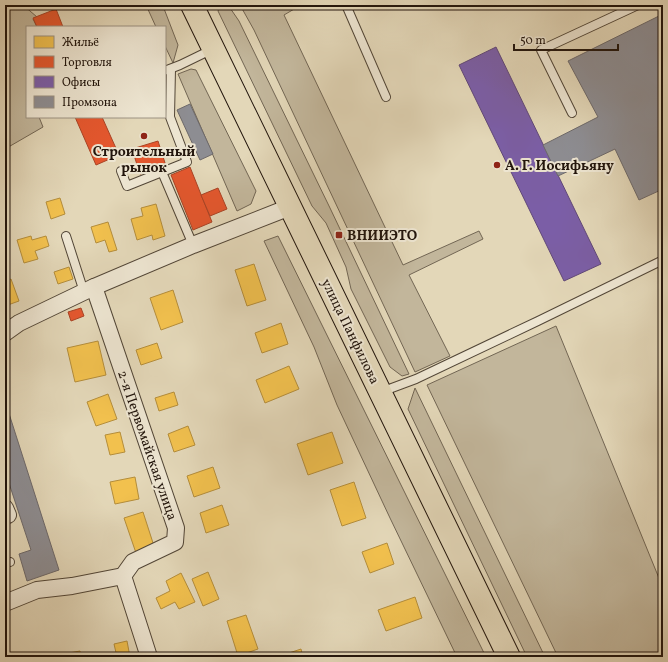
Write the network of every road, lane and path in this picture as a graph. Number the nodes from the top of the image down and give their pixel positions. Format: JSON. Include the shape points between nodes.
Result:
{"nodes":[{"id":1,"x":192,"y":5,"type":"edge"},
{"id":2,"x":346,"y":5,"type":"edge"},
{"id":3,"x":638,"y":5,"type":"edge"},
{"id":4,"x":214,"y":49,"type":"junction"},
{"id":5,"x":168,"y":70,"type":"edge"},
{"id":6,"x":386,"y":97,"type":"dead end"},
{"id":7,"x":572,"y":113,"type":"dead end"},
{"id":8,"x":121,"y":171,"type":"dead end"},
{"id":9,"x":162,"y":172,"type":"junction"},
{"id":10,"x":290,"y":208,"type":"junction"},
{"id":11,"x":66,"y":236,"type":"dead end"},
{"id":12,"x":193,"y":246,"type":"junction"},
{"id":13,"x":663,"y":260,"type":"edge"},
{"id":14,"x":89,"y":290,"type":"junction"},
{"id":15,"x":5,"y":333,"type":"edge"},
{"id":16,"x":381,"y":393,"type":"junction"},
{"id":17,"x":123,"y":576,"type":"junction"},
{"id":18,"x":5,"y":603,"type":"edge"},
{"id":19,"x":149,"y":657,"type":"edge"},
{"id":20,"x":509,"y":657,"type":"edge"}],
"edges":[{"from":1,"to":4,"type":"main road","name":"улица Панфилова"},
{"from":2,"to":6,"type":"lane"},
{"from":3,"to":7,"type":"lane","via":[[541,50]]},
{"from":4,"to":5,"type":"lane"},
{"from":4,"to":10,"type":"main road","name":"улица Панфилова"},
{"from":5,"to":9,"type":"lane","via":[[170,117],[187,162]]},
{"from":8,"to":9,"type":"lane","via":[[128,186]]},
{"from":9,"to":12,"type":"lane"},
{"from":10,"to":12,"type":"street"},
{"from":10,"to":16,"type":"main road","name":"улица Панфилова"},
{"from":11,"to":14,"type":"lane"},
{"from":12,"to":14,"type":"street"},
{"from":13,"to":16,"type":"lane"},
{"from":14,"to":15,"type":"street"},
{"from":14,"to":17,"type":"street","name":"2-я Первомайская улица","via":[[176,528],[175,542],[133,562]]},
{"from":16,"to":20,"type":"main road","name":"улица Панфилова"},
{"from":17,"to":18,"type":"street","via":[[37,590]]},
{"from":17,"to":19,"type":"street"}]}
